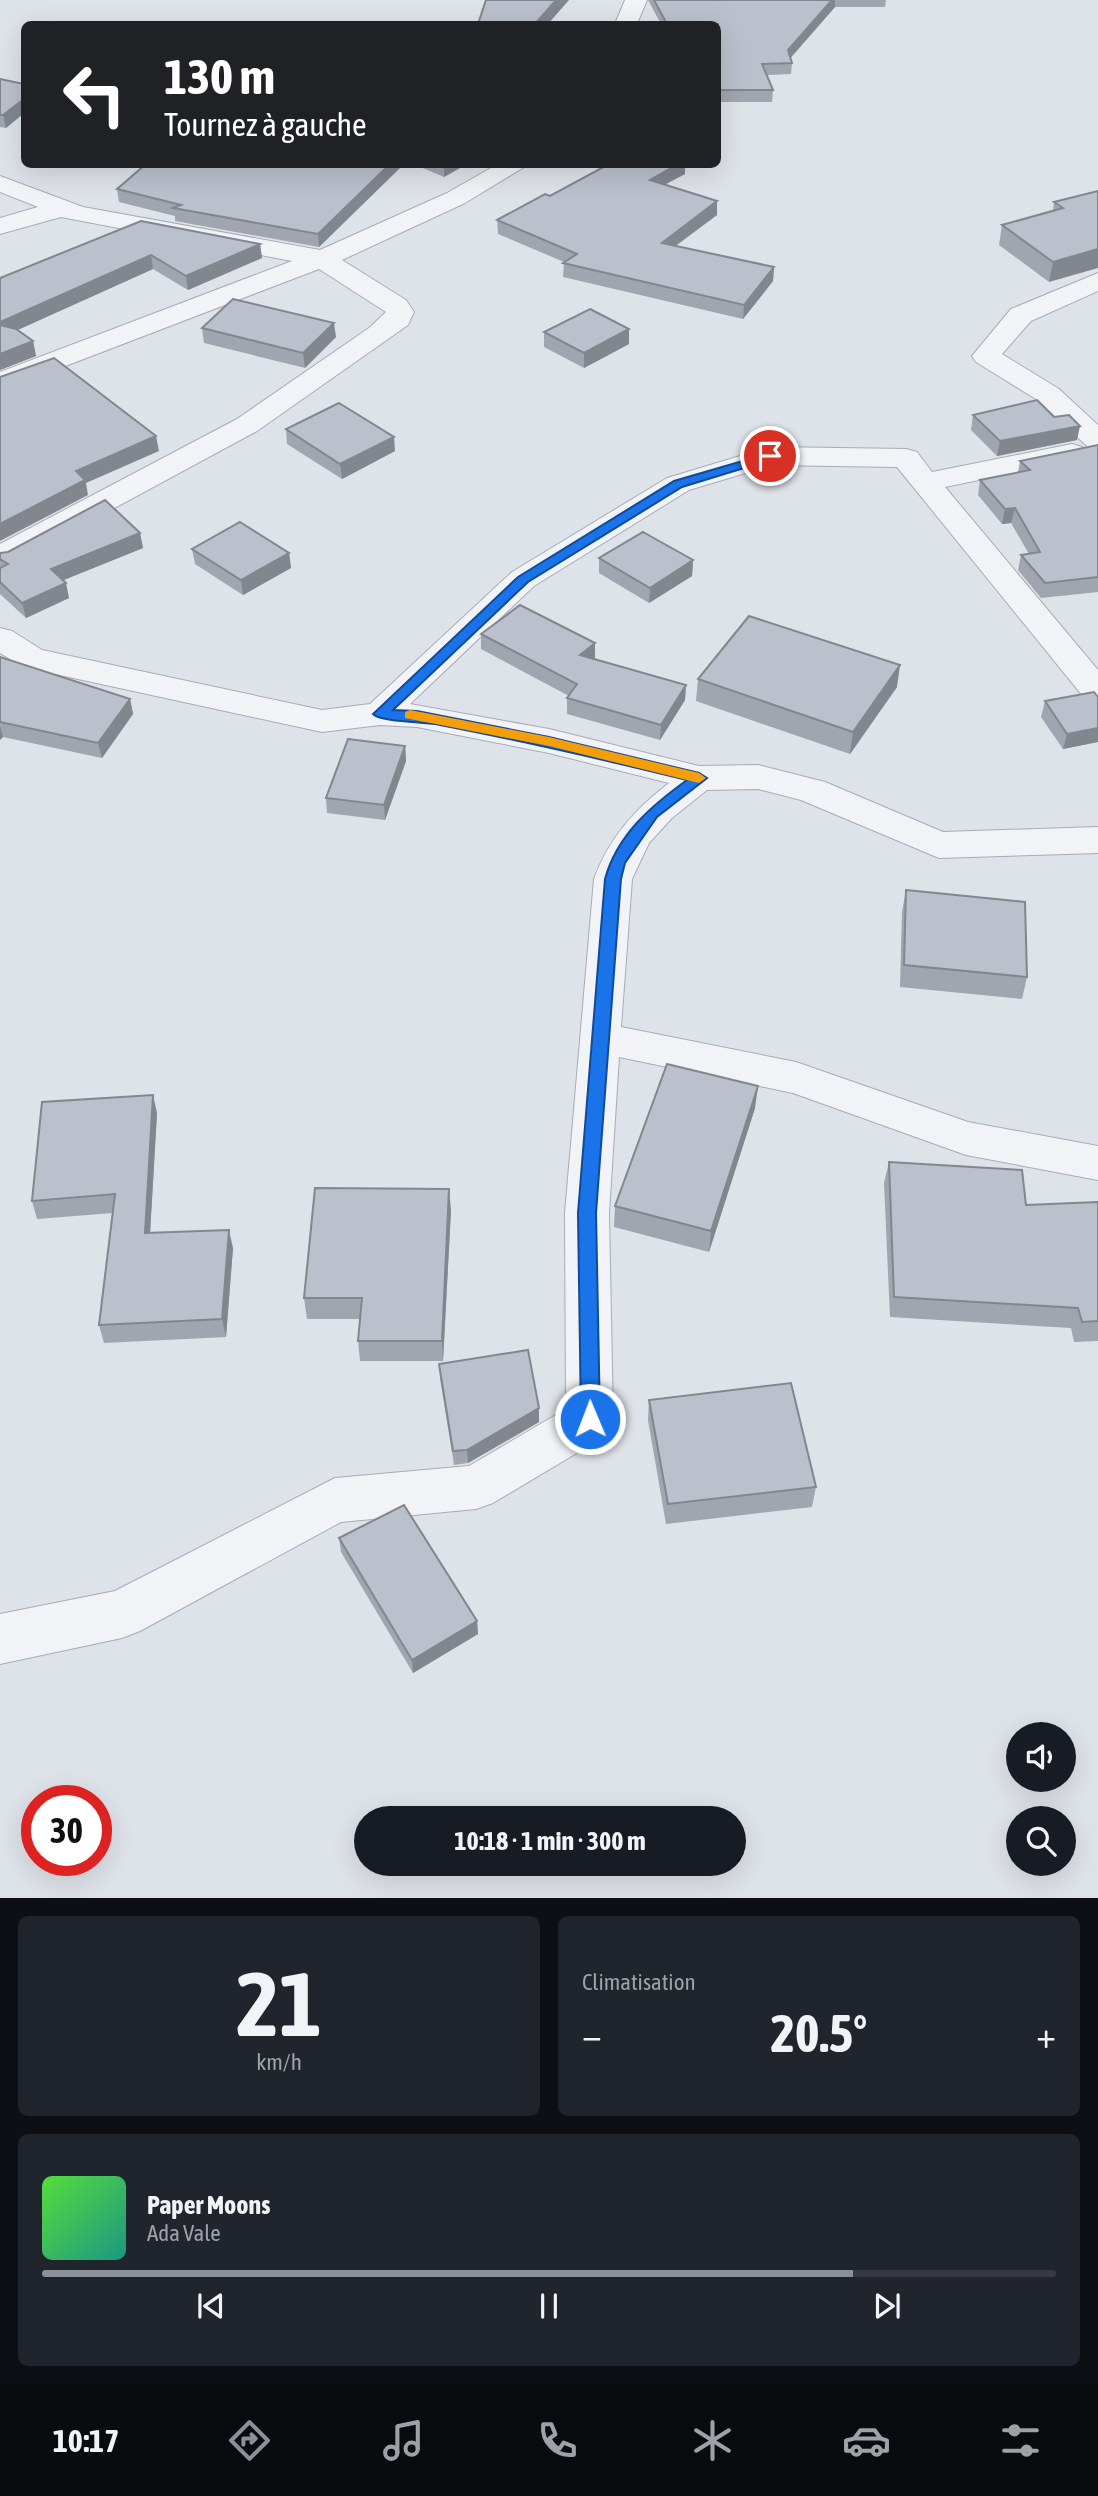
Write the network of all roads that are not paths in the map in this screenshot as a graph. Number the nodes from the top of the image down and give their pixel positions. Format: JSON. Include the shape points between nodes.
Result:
{"nodes":[{"id":1,"x":636,"y":0,"type":"edge"},
{"id":2,"x":627,"y":21,"type":"edge"},
{"id":3,"x":510,"y":168,"type":"edge"},
{"id":4,"x":0,"y":183,"type":"edge"},
{"id":5,"x":61,"y":209,"type":"junction"},
{"id":6,"x":0,"y":226,"type":"edge"},
{"id":7,"x":321,"y":258,"type":"junction"},
{"id":8,"x":1098,"y":281,"type":"edge"},
{"id":9,"x":0,"y":382,"type":"edge"},
{"id":10,"x":1098,"y":441,"type":"edge"},
{"id":11,"x":1098,"y":448,"type":"edge"},
{"id":12,"x":925,"y":482,"type":"junction"},
{"id":13,"x":0,"y":557,"type":"edge"},
{"id":14,"x":0,"y":638,"type":"edge"},
{"id":15,"x":1098,"y":692,"type":"edge"},
{"id":16,"x":380,"y":714,"type":"junction"},
{"id":17,"x":699,"y":778,"type":"junction"},
{"id":18,"x":1098,"y":840,"type":"edge"},
{"id":19,"x":600,"y":1038,"type":"junction"},
{"id":20,"x":1098,"y":1163,"type":"edge"},
{"id":21,"x":0,"y":1639,"type":"edge"}],
"edges":[{"from":1,"to":2,"type":"street"},
{"from":3,"to":7,"type":"street","via":[[452,200]]},
{"from":4,"to":5,"type":"street"},
{"from":5,"to":6,"type":"street"},
{"from":5,"to":7,"type":"street"},
{"from":7,"to":9,"type":"street"},
{"from":7,"to":13,"type":"street","via":[[396,306],[398,319],[247,425]]},
{"from":8,"to":10,"type":"street","via":[[1021,315],[986,356],[1049,395]]},
{"from":11,"to":12,"type":"street"},
{"from":12,"to":15,"type":"street"},
{"from":12,"to":16,"type":"street","via":[[906,458],[770,456],[678,484],[523,579]]},
{"from":14,"to":16,"type":"street","via":[[32,658],[322,721]]},
{"from":16,"to":17,"type":"street","via":[[417,716],[549,741]]},
{"from":17,"to":18,"type":"street","via":[[758,777],[789,783],[939,845]]},
{"from":17,"to":19,"type":"street","via":[[652,813],[617,862]]},
{"from":19,"to":20,"type":"street","via":[[796,1078],[967,1138]]},
{"from":19,"to":21,"type":"street","via":[[587,1213],[590,1419],[477,1487],[335,1500],[122,1614]]}]}
